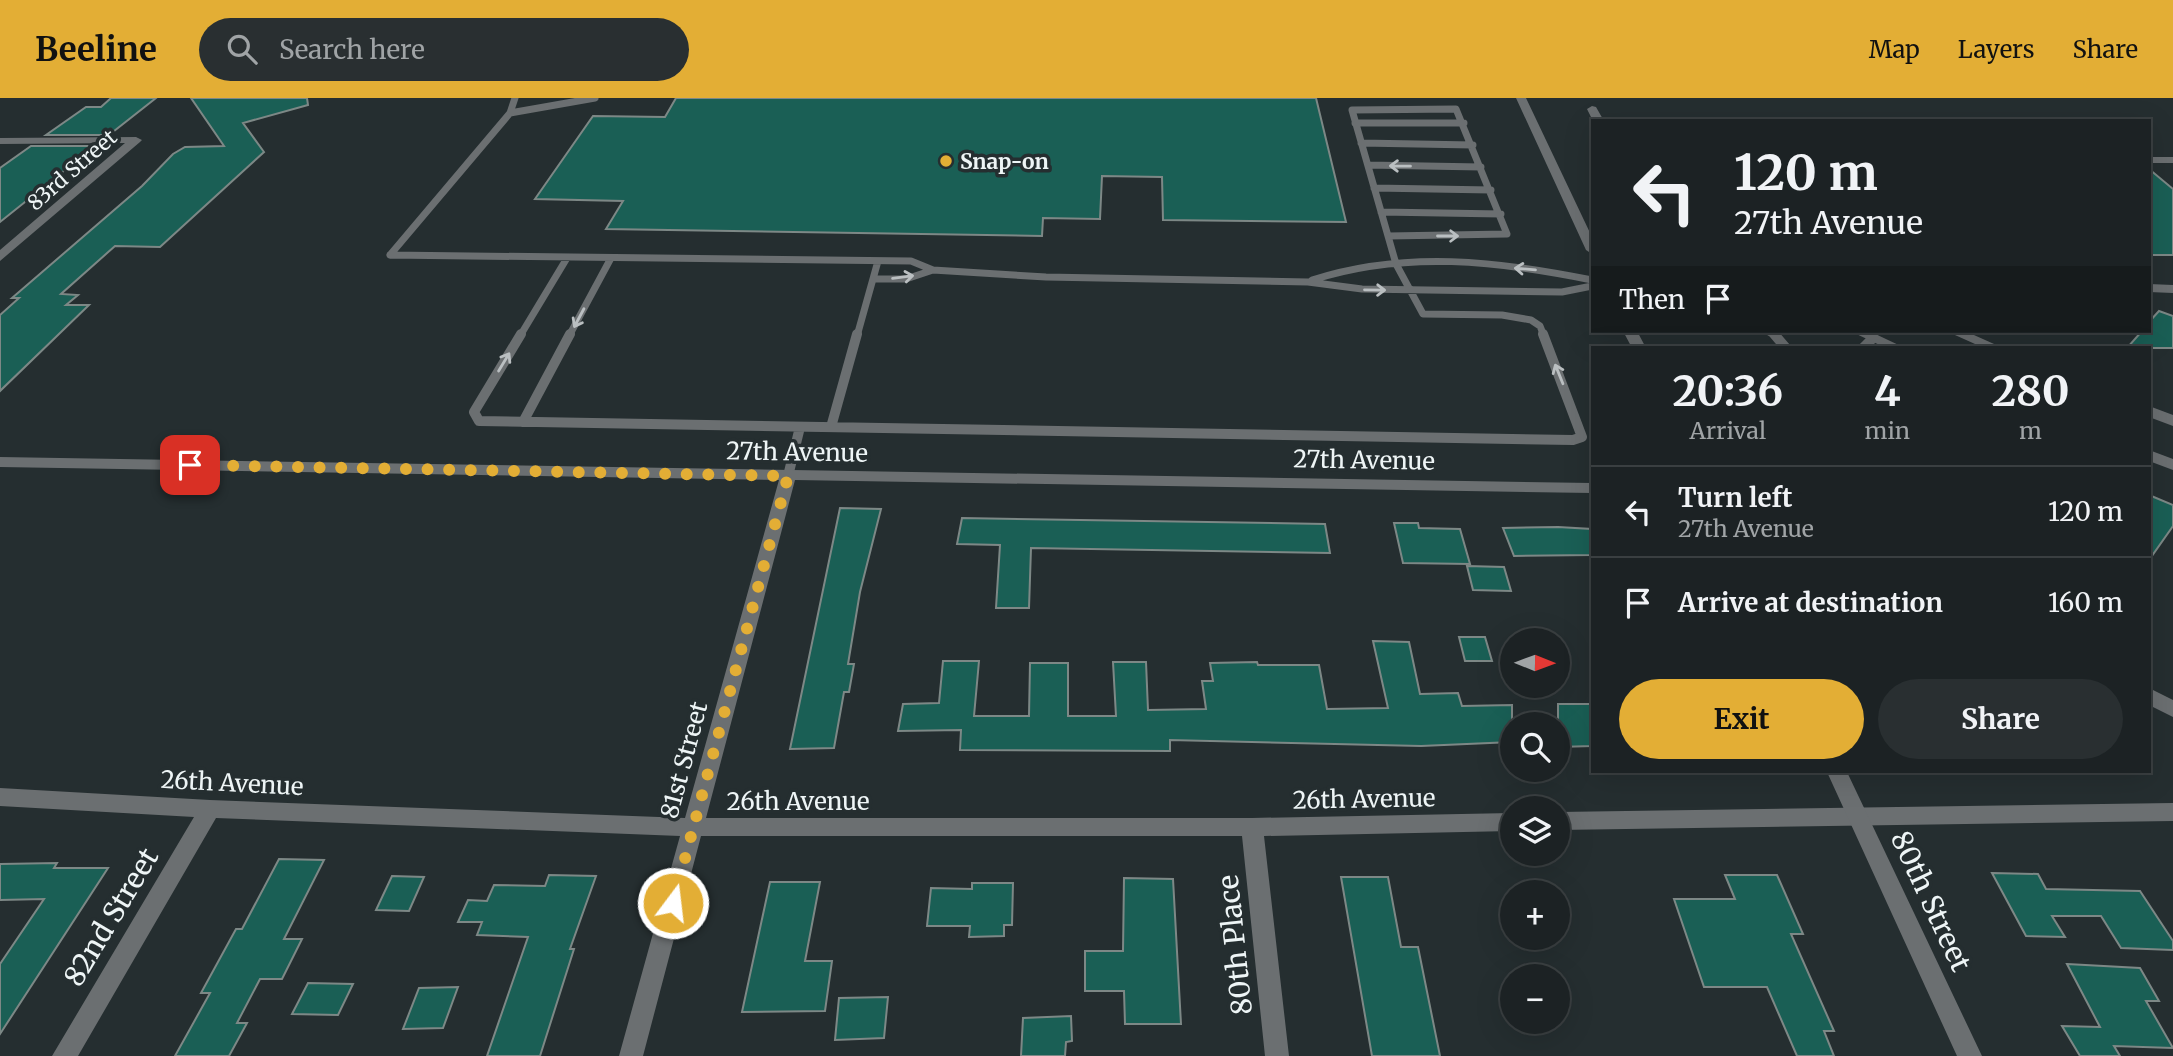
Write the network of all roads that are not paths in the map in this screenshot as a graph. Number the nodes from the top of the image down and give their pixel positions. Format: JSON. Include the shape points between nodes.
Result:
{"nodes":[{"id":1,"x":515,"y":98,"type":"edge"},
{"id":2,"x":595,"y":98,"type":"edge"},
{"id":3,"x":1402,"y":98,"type":"edge"},
{"id":4,"x":1447,"y":98,"type":"edge"},
{"id":5,"x":1521,"y":98,"type":"edge"},
{"id":6,"x":1451,"y":107,"type":"junction"},
{"id":7,"x":1406,"y":108,"type":"junction"},
{"id":8,"x":1592,"y":109,"type":"dead end"},
{"id":9,"x":510,"y":113,"type":"junction"},
{"id":10,"x":1598,"y":119,"type":"edge"},
{"id":11,"x":1355,"y":123,"type":"junction"},
{"id":12,"x":1464,"y":123,"type":"junction"},
{"id":13,"x":0,"y":141,"type":"edge"},
{"id":14,"x":1361,"y":143,"type":"junction"},
{"id":15,"x":1473,"y":145,"type":"junction"},
{"id":16,"x":2151,"y":160,"type":"edge"},
{"id":17,"x":2173,"y":160,"type":"edge"},
{"id":18,"x":1368,"y":165,"type":"junction"},
{"id":19,"x":1482,"y":167,"type":"junction"},
{"id":20,"x":1374,"y":187,"type":"junction"},
{"id":21,"x":1491,"y":190,"type":"junction"},
{"id":22,"x":1381,"y":212,"type":"junction"},
{"id":23,"x":1501,"y":214,"type":"junction"},
{"id":24,"x":1388,"y":236,"type":"junction"},
{"id":25,"x":1591,"y":248,"type":"edge"},
{"id":26,"x":0,"y":257,"type":"edge"},
{"id":27,"x":567,"y":258,"type":"junction"},
{"id":28,"x":611,"y":258,"type":"junction"},
{"id":29,"x":878,"y":261,"type":"junction"},
{"id":30,"x":1396,"y":264,"type":"junction"},
{"id":31,"x":933,"y":270,"type":"junction"},
{"id":32,"x":873,"y":279,"type":"junction"},
{"id":33,"x":1591,"y":280,"type":"edge"},
{"id":34,"x":1308,"y":282,"type":"junction"},
{"id":35,"x":1591,"y":286,"type":"edge"},
{"id":36,"x":2151,"y":288,"type":"edge"},
{"id":37,"x":2173,"y":289,"type":"edge"},
{"id":38,"x":1408,"y":290,"type":"junction"},
{"id":39,"x":1958,"y":333,"type":"edge"},
{"id":40,"x":1868,"y":343,"type":"edge"},
{"id":41,"x":1886,"y":346,"type":"edge"},
{"id":42,"x":1991,"y":346,"type":"edge"},
{"id":43,"x":2151,"y":412,"type":"edge"},
{"id":44,"x":2173,"y":421,"type":"edge"},
{"id":45,"x":523,"y":422,"type":"junction"},
{"id":46,"x":800,"y":426,"type":"junction"},
{"id":47,"x":831,"y":427,"type":"junction"},
{"id":48,"x":2151,"y":456,"type":"edge"},
{"id":49,"x":0,"y":462,"type":"edge"},
{"id":50,"x":2173,"y":465,"type":"edge"},
{"id":51,"x":788,"y":476,"type":"junction"},
{"id":52,"x":1591,"y":488,"type":"edge"},
{"id":53,"x":2151,"y":696,"type":"edge"},
{"id":54,"x":2173,"y":709,"type":"edge"},
{"id":55,"x":1837,"y":773,"type":"edge"},
{"id":56,"x":0,"y":797,"type":"edge"},
{"id":57,"x":210,"y":809,"type":"junction"},
{"id":58,"x":2173,"y":812,"type":"edge"},
{"id":59,"x":1858,"y":816,"type":"junction"},
{"id":60,"x":1570,"y":821,"type":"edge"},
{"id":61,"x":1500,"y":822,"type":"edge"},
{"id":62,"x":694,"y":827,"type":"junction"},
{"id":63,"x":1252,"y":827,"type":"junction"},
{"id":64,"x":64,"y":1056,"type":"edge"},
{"id":65,"x":631,"y":1056,"type":"edge"},
{"id":66,"x":1277,"y":1056,"type":"edge"},
{"id":67,"x":1970,"y":1056,"type":"edge"}],
"edges":[{"from":1,"to":9,"type":"lane"},
{"from":2,"to":9,"type":"lane"},
{"from":3,"to":7,"type":"lane"},
{"from":4,"to":6,"type":"lane"},
{"from":5,"to":25,"type":"street"},
{"from":6,"to":7,"type":"lane"},
{"from":6,"to":12,"type":"lane"},
{"from":7,"to":11,"type":"lane","via":[[1354,108]]},
{"from":8,"to":10,"type":"street"},
{"from":9,"to":27,"type":"lane","via":[[390,255]]},
{"from":11,"to":12,"type":"lane"},
{"from":11,"to":14,"type":"lane"},
{"from":12,"to":15,"type":"lane"},
{"from":13,"to":26,"type":"street","name":"83rd Street","via":[[136,140]]},
{"from":14,"to":15,"type":"lane"},
{"from":14,"to":18,"type":"lane"},
{"from":15,"to":19,"type":"lane"},
{"from":16,"to":17,"type":"street"},
{"from":19,"to":18,"type":"lane","one_way":true},
{"from":18,"to":20,"type":"lane"},
{"from":19,"to":21,"type":"lane"},
{"from":20,"to":21,"type":"lane"},
{"from":20,"to":22,"type":"lane"},
{"from":21,"to":23,"type":"lane"},
{"from":22,"to":23,"type":"lane"},
{"from":22,"to":24,"type":"lane"},
{"from":24,"to":23,"type":"lane","one_way":true,"via":[[1507,234]]},
{"from":24,"to":30,"type":"lane"},
{"from":27,"to":28,"type":"lane"},
{"from":45,"to":27,"type":"lane","one_way":true,"via":[[478,421],[474,412]]},
{"from":28,"to":29,"type":"lane"},
{"from":28,"to":45,"type":"lane","one_way":true},
{"from":29,"to":31,"type":"lane","via":[[911,261]]},
{"from":29,"to":32,"type":"lane"},
{"from":33,"to":30,"type":"lane","one_way":true,"via":[[1554,271],[1440,262]]},
{"from":30,"to":34,"type":"lane","via":[[1362,265]]},
{"from":30,"to":38,"type":"lane"},
{"from":32,"to":31,"type":"lane","one_way":true,"via":[[906,279]]},
{"from":31,"to":34,"type":"lane"},
{"from":32,"to":47,"type":"lane"},
{"from":34,"to":38,"type":"lane","one_way":true},
{"from":35,"to":38,"type":"lane","via":[[1562,292]]},
{"from":36,"to":37,"type":"street"},
{"from":47,"to":38,"type":"lane","one_way":true,"via":[[1582,437],[1540,326],[1519,316],[1423,314]]},
{"from":39,"to":42,"type":"street"},
{"from":40,"to":41,"type":"street"},
{"from":43,"to":44,"type":"street"},
{"from":45,"to":46,"type":"lane"},
{"from":46,"to":47,"type":"lane"},
{"from":46,"to":51,"type":"lane"},
{"from":48,"to":50,"type":"street"},
{"from":49,"to":51,"type":"street","name":"27th Avenue"},
{"from":51,"to":52,"type":"street","name":"27th Avenue"},
{"from":51,"to":62,"type":"street","name":"81st Street"},
{"from":53,"to":54,"type":"street"},
{"from":55,"to":59,"type":"street","name":"80th Street"},
{"from":56,"to":57,"type":"street","name":"26th Avenue"},
{"from":57,"to":62,"type":"street","name":"26th Avenue"},
{"from":57,"to":64,"type":"street","name":"82nd Street"},
{"from":58,"to":59,"type":"street"},
{"from":59,"to":60,"type":"street"},
{"from":59,"to":67,"type":"street","name":"80th Street"},
{"from":61,"to":63,"type":"street","name":"26th Avenue"},
{"from":62,"to":63,"type":"street","name":"26th Avenue"},
{"from":62,"to":65,"type":"street","name":"81st Street"},
{"from":63,"to":66,"type":"street","name":"80th Place"}]}
